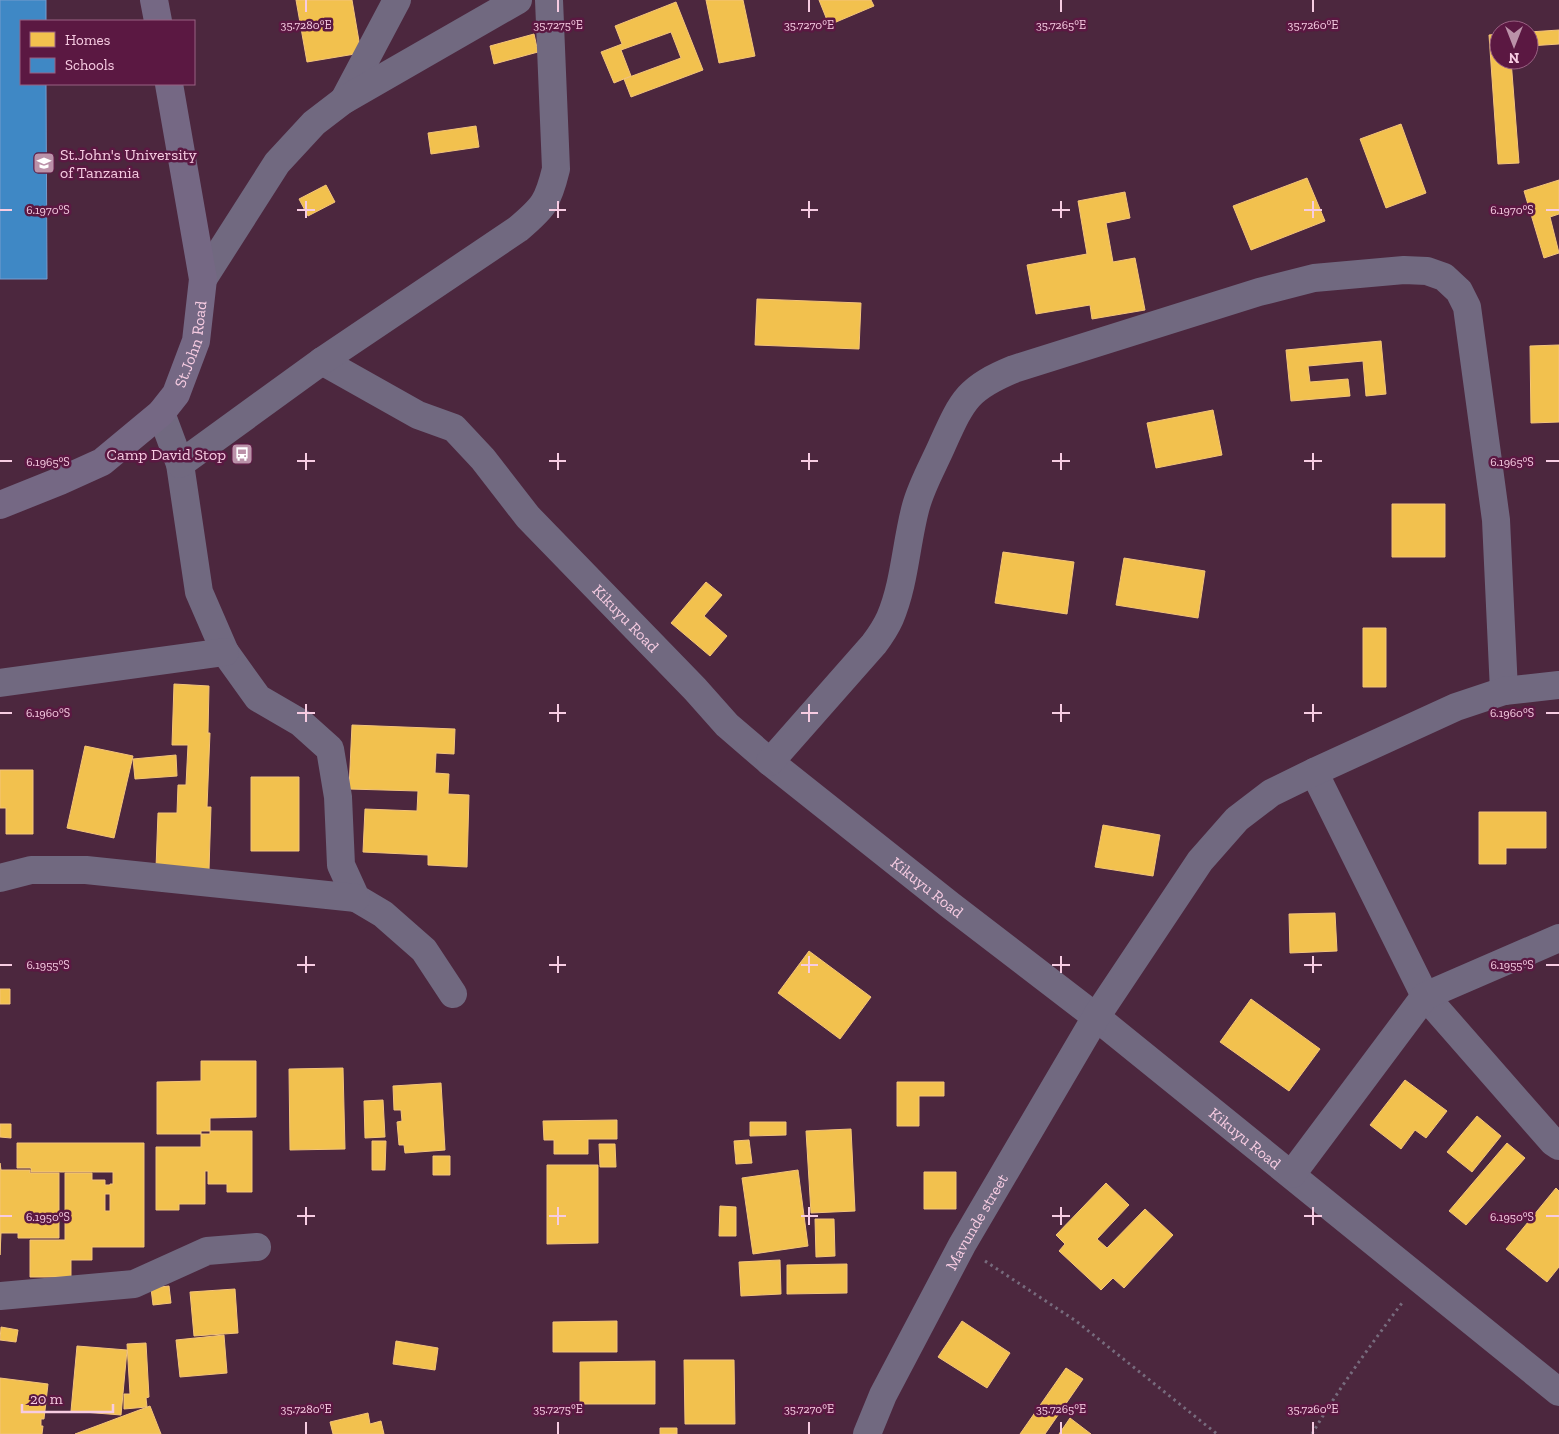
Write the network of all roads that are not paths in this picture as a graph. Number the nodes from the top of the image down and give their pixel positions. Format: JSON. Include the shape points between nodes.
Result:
{"nodes":[{"id":1,"x":154,"y":0,"type":"edge"},
{"id":2,"x":397,"y":0,"type":"edge"},
{"id":3,"x":518,"y":0,"type":"edge"},
{"id":4,"x":550,"y":0,"type":"edge"},
{"id":5,"x":158,"y":20,"type":"edge"},
{"id":6,"x":168,"y":85,"type":"edge"},
{"id":7,"x":344,"y":100,"type":"junction"},
{"id":8,"x":202,"y":279,"type":"junction"},
{"id":9,"x":322,"y":361,"type":"junction"},
{"id":10,"x":161,"y":413,"type":"junction"},
{"id":11,"x":180,"y":464,"type":"junction"},
{"id":12,"x":0,"y":505,"type":"edge"},
{"id":13,"x":225,"y":652,"type":"junction"},
{"id":14,"x":0,"y":682,"type":"edge"},
{"id":15,"x":1559,"y":686,"type":"edge"},
{"id":16,"x":1504,"y":691,"type":"junction"},
{"id":17,"x":770,"y":762,"type":"junction"},
{"id":18,"x":1314,"y":772,"type":"junction"},
{"id":19,"x":0,"y":878,"type":"edge"},
{"id":20,"x":356,"y":898,"type":"junction"},
{"id":21,"x":1559,"y":938,"type":"edge"},
{"id":22,"x":453,"y":994,"type":"dead end"},
{"id":23,"x":1425,"y":996,"type":"junction"},
{"id":24,"x":1096,"y":1017,"type":"junction"},
{"id":25,"x":1559,"y":1146,"type":"edge"},
{"id":26,"x":1292,"y":1174,"type":"junction"},
{"id":27,"x":257,"y":1247,"type":"dead end"},
{"id":28,"x":0,"y":1296,"type":"edge"},
{"id":29,"x":1559,"y":1392,"type":"edge"},
{"id":30,"x":868,"y":1434,"type":"edge"}],
"edges":[{"from":1,"to":5,"type":"street"},
{"from":2,"to":7,"type":"street"},
{"from":3,"to":7,"type":"street"},
{"from":4,"to":9,"type":"street","via":[[556,169],[550,193],[540,211]]},
{"from":6,"to":8,"type":"street","name":"St.John Road"},
{"from":7,"to":8,"type":"street","via":[[314,123],[277,163]]},
{"from":8,"to":10,"type":"street","name":"St.John Road","via":[[196,340],[176,394]]},
{"from":9,"to":11,"type":"street"},
{"from":9,"to":17,"type":"street","name":"Kikuyu Road","via":[[418,415],[454,428],[528,517],[727,725]]},
{"from":10,"to":11,"type":"street"},
{"from":10,"to":12,"type":"street","name":"St.John Road","via":[[102,462]]},
{"from":11,"to":13,"type":"street","via":[[199,592]]},
{"from":13,"to":14,"type":"street"},
{"from":13,"to":20,"type":"street","via":[[258,698],[301,723],[330,749],[338,798],[340,865]]},
{"from":15,"to":16,"type":"street","name":"Mavunde street"},
{"from":16,"to":17,"type":"street","via":[[1496,520],[1467,307],[1459,291],[1444,277],[1427,271],[1314,278],[1259,292],[1014,369],[976,389],[958,411],[921,491],[896,597],[885,628]]},
{"from":16,"to":18,"type":"street","name":"Mavunde street","via":[[1456,707]]},
{"from":17,"to":24,"type":"street","name":"Kikuyu Road"},
{"from":18,"to":23,"type":"street"},
{"from":18,"to":24,"type":"street","name":"Mavunde street","via":[[1271,794],[1237,819],[1200,861]]},
{"from":19,"to":20,"type":"street","via":[[31,870],[86,870]]},
{"from":20,"to":22,"type":"street","via":[[383,914],[424,950]]},
{"from":21,"to":23,"type":"street"},
{"from":23,"to":25,"type":"street"},
{"from":23,"to":26,"type":"street"},
{"from":24,"to":26,"type":"street","name":"Kikuyu Road"},
{"from":24,"to":30,"type":"street","name":"Mavunde street","via":[[962,1245],[883,1395]]},
{"from":26,"to":29,"type":"street","name":"Kikuyu Road"},
{"from":27,"to":28,"type":"street","via":[[207,1251],[134,1284]]}]}
